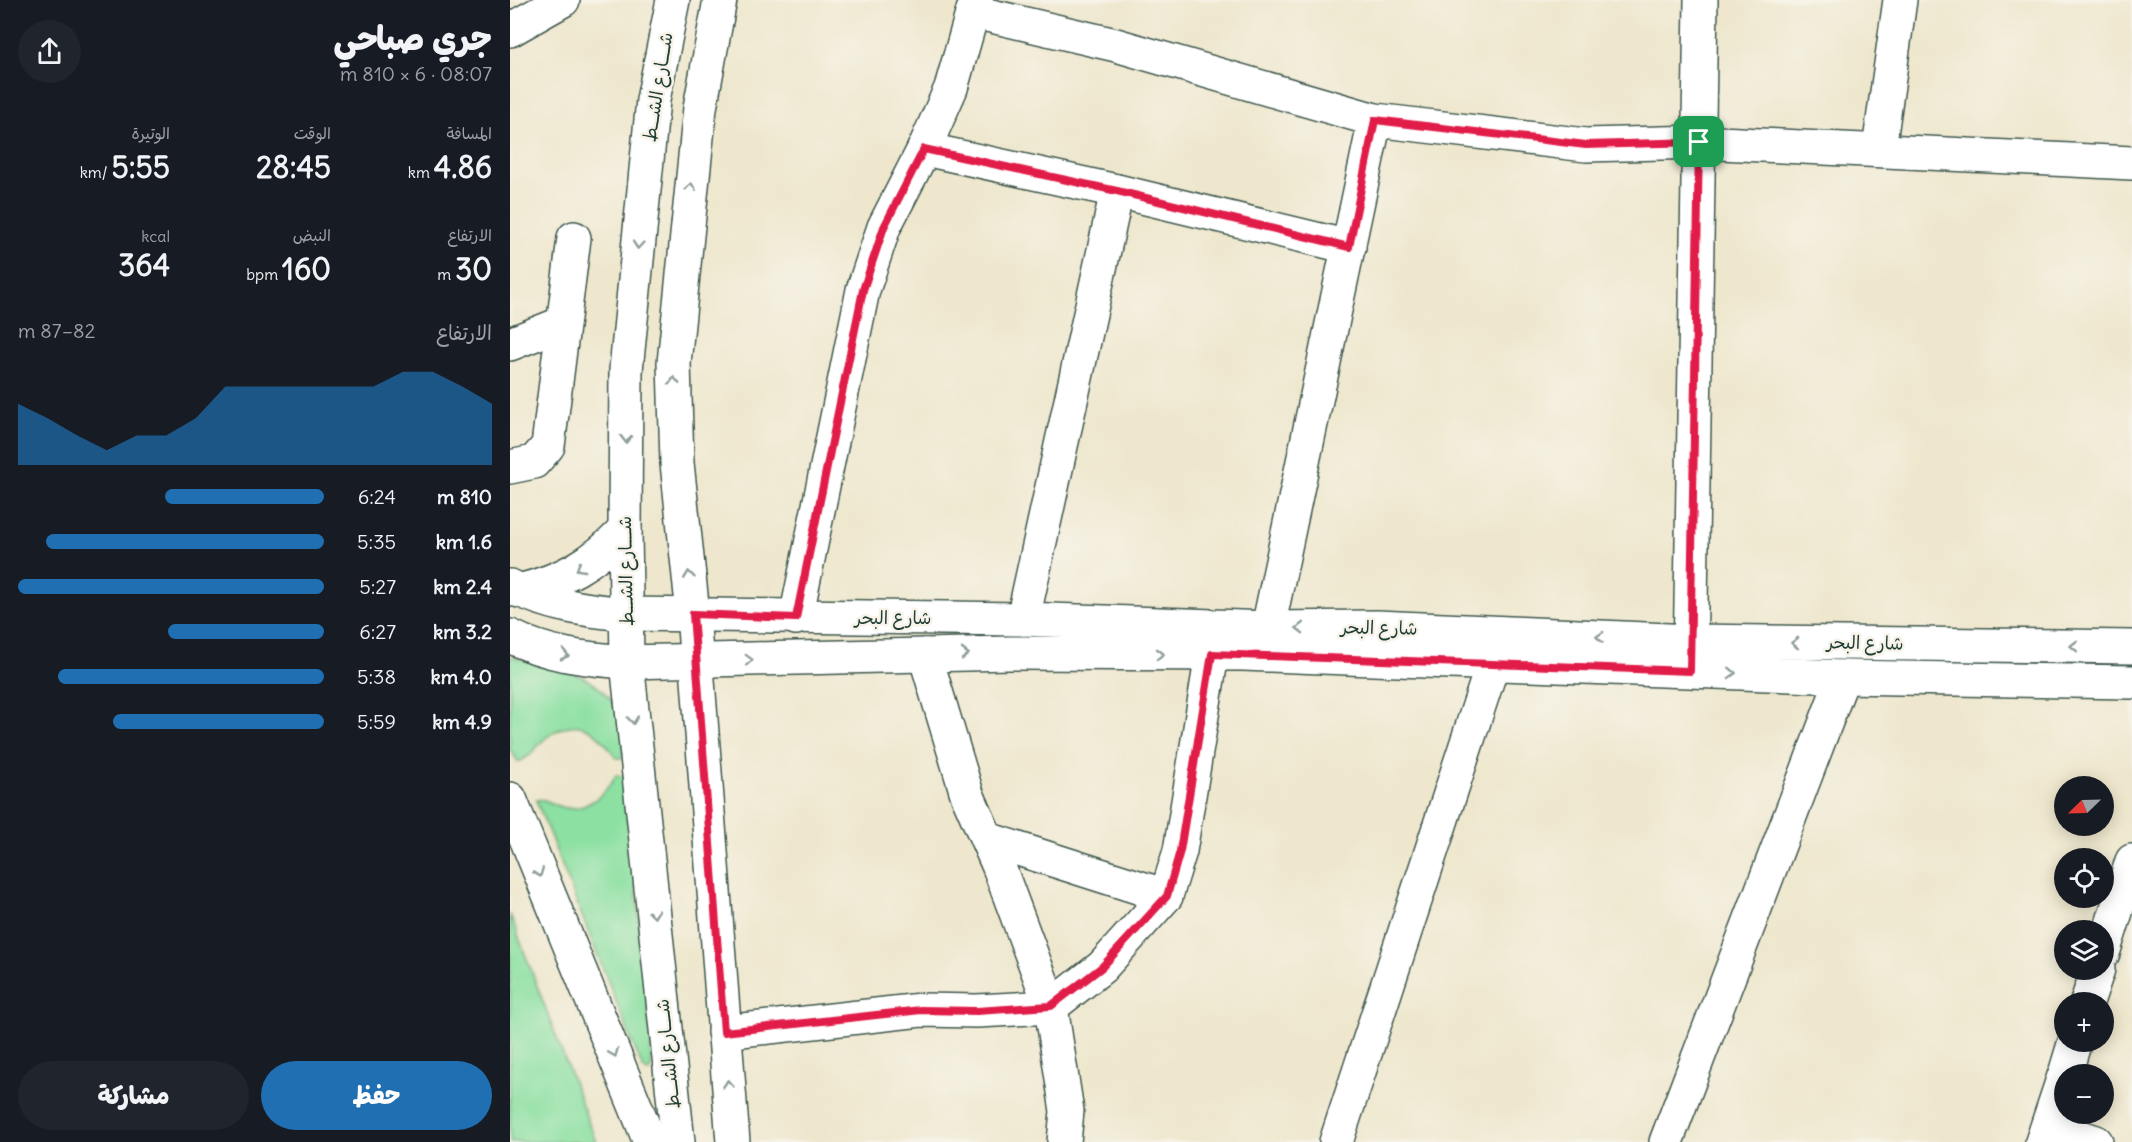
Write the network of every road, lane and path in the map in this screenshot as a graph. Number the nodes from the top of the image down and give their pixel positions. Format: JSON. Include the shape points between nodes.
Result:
{"nodes":[{"id":1,"x":563,"y":0,"type":"edge"},
{"id":2,"x":673,"y":0,"type":"edge"},
{"id":3,"x":720,"y":0,"type":"edge"},
{"id":4,"x":1701,"y":0,"type":"edge"},
{"id":5,"x":1900,"y":0,"type":"edge"},
{"id":6,"x":975,"y":6,"type":"edge"},
{"id":7,"x":510,"y":30,"type":"edge"},
{"id":8,"x":1375,"y":120,"type":"junction"},
{"id":9,"x":1699,"y":142,"type":"junction"},
{"id":10,"x":924,"y":149,"type":"junction"},
{"id":11,"x":1879,"y":149,"type":"junction"},
{"id":12,"x":2132,"y":163,"type":"edge"},
{"id":13,"x":1117,"y":191,"type":"junction"},
{"id":14,"x":574,"y":238,"type":"dead end"},
{"id":15,"x":1349,"y":247,"type":"junction"},
{"id":16,"x":563,"y":323,"type":"junction"},
{"id":17,"x":510,"y":344,"type":"edge"},
{"id":18,"x":510,"y":467,"type":"edge"},
{"id":19,"x":625,"y":530,"type":"junction"},
{"id":20,"x":515,"y":588,"type":"edge"},
{"id":21,"x":626,"y":614,"type":"junction"},
{"id":22,"x":693,"y":614,"type":"junction"},
{"id":23,"x":796,"y":618,"type":"junction"},
{"id":24,"x":1023,"y":619,"type":"junction"},
{"id":25,"x":1268,"y":628,"type":"junction"},
{"id":26,"x":510,"y":636,"type":"edge"},
{"id":27,"x":2132,"y":647,"type":"edge"},
{"id":28,"x":1212,"y":654,"type":"junction"},
{"id":29,"x":925,"y":655,"type":"junction"},
{"id":30,"x":1691,"y":656,"type":"junction"},
{"id":31,"x":697,"y":661,"type":"junction"},
{"id":32,"x":627,"y":662,"type":"junction"},
{"id":33,"x":1493,"y":663,"type":"junction"},
{"id":34,"x":1843,"y":676,"type":"junction"},
{"id":35,"x":2132,"y":682,"type":"edge"},
{"id":36,"x":510,"y":799,"type":"edge"},
{"id":37,"x":987,"y":840,"type":"junction"},
{"id":38,"x":2132,"y":861,"type":"edge"},
{"id":39,"x":1167,"y":896,"type":"junction"},
{"id":40,"x":2113,"y":920,"type":"edge"},
{"id":41,"x":1051,"y":1006,"type":"junction"},
{"id":42,"x":724,"y":1032,"type":"junction"},
{"id":43,"x":2054,"y":1106,"type":"edge"},
{"id":44,"x":2045,"y":1134,"type":"edge"},
{"id":45,"x":650,"y":1142,"type":"edge"},
{"id":46,"x":678,"y":1142,"type":"edge"},
{"id":47,"x":734,"y":1142,"type":"edge"},
{"id":48,"x":1064,"y":1142,"type":"edge"},
{"id":49,"x":1336,"y":1142,"type":"edge"},
{"id":50,"x":1666,"y":1142,"type":"edge"},
{"id":51,"x":2096,"y":1142,"type":"edge"}],
"edges":[{"from":1,"to":7,"type":"street"},
{"from":2,"to":19,"type":"street","name":"شــــارع الشـــط","one_way":true,"via":[[653,100],[628,346]]},
{"from":22,"to":3,"type":"street","one_way":true,"via":[[677,463],[674,363],[700,108]]},
{"from":4,"to":9,"type":"street"},
{"from":5,"to":11,"type":"street"},
{"from":6,"to":8,"type":"street"},
{"from":6,"to":10,"type":"street","via":[[951,88]]},
{"from":8,"to":9,"type":"street","via":[[1586,145]]},
{"from":8,"to":15,"type":"street"},
{"from":9,"to":11,"type":"street"},
{"from":9,"to":30,"type":"street"},
{"from":10,"to":13,"type":"street"},
{"from":10,"to":23,"type":"street","via":[[884,227],[863,290]]},
{"from":11,"to":12,"type":"street"},
{"from":13,"to":15,"type":"street"},
{"from":13,"to":24,"type":"street"},
{"from":14,"to":16,"type":"street"},
{"from":15,"to":25,"type":"street"},
{"from":16,"to":17,"type":"street"},
{"from":16,"to":18,"type":"street","via":[[548,446],[534,462]]},
{"from":19,"to":20,"type":"street","one_way":true,"via":[[603,553],[578,570],[550,583]]},
{"from":19,"to":21,"type":"street","name":"شــــارع الشـــط"},
{"from":20,"to":21,"type":"street","name":"شارع البحر","via":[[541,601]]},
{"from":21,"to":22,"type":"street","name":"شارع البحر"},
{"from":21,"to":32,"type":"street","name":"شــــارع الشـــط"},
{"from":22,"to":23,"type":"street","name":"شارع البحر"},
{"from":22,"to":31,"type":"street"},
{"from":23,"to":24,"type":"street","name":"شارع البحر"},
{"from":24,"to":25,"type":"street","name":"شارع البحر"},
{"from":30,"to":25,"type":"street","name":"شارع البحر","one_way":true,"via":[[1377,627]]},
{"from":26,"to":32,"type":"street","name":"شارع البحر","one_way":true,"via":[[531,647],[585,659]]},
{"from":27,"to":30,"type":"street","name":"شارع البحر","one_way":true},
{"from":29,"to":28,"type":"street","name":"شارع البحر","one_way":true},
{"from":28,"to":33,"type":"street","name":"شارع البحر"},
{"from":28,"to":39,"type":"street","via":[[1180,851]]},
{"from":31,"to":29,"type":"street","name":"شارع البحر","one_way":true},
{"from":29,"to":37,"type":"street","via":[[967,794]]},
{"from":30,"to":33,"type":"street","name":"شارع البحر"},
{"from":30,"to":34,"type":"street","name":"شارع البحر","one_way":true},
{"from":31,"to":32,"type":"street","name":"شارع البحر"},
{"from":31,"to":42,"type":"street"},
{"from":32,"to":46,"type":"street","name":"شــــارع الشـــط","one_way":true},
{"from":33,"to":49,"type":"street"},
{"from":34,"to":35,"type":"street","name":"شارع البحر"},
{"from":34,"to":50,"type":"street"},
{"from":36,"to":45,"type":"street","one_way":true},
{"from":37,"to":39,"type":"street"},
{"from":37,"to":41,"type":"street"},
{"from":38,"to":40,"type":"street"},
{"from":39,"to":41,"type":"street","via":[[1102,967]]},
{"from":41,"to":42,"type":"street","via":[[921,1010]]},
{"from":41,"to":48,"type":"street","via":[[1067,1111]]},
{"from":47,"to":42,"type":"street","one_way":true},
{"from":43,"to":44,"type":"street"},
{"from":44,"to":51,"type":"street"}]}
